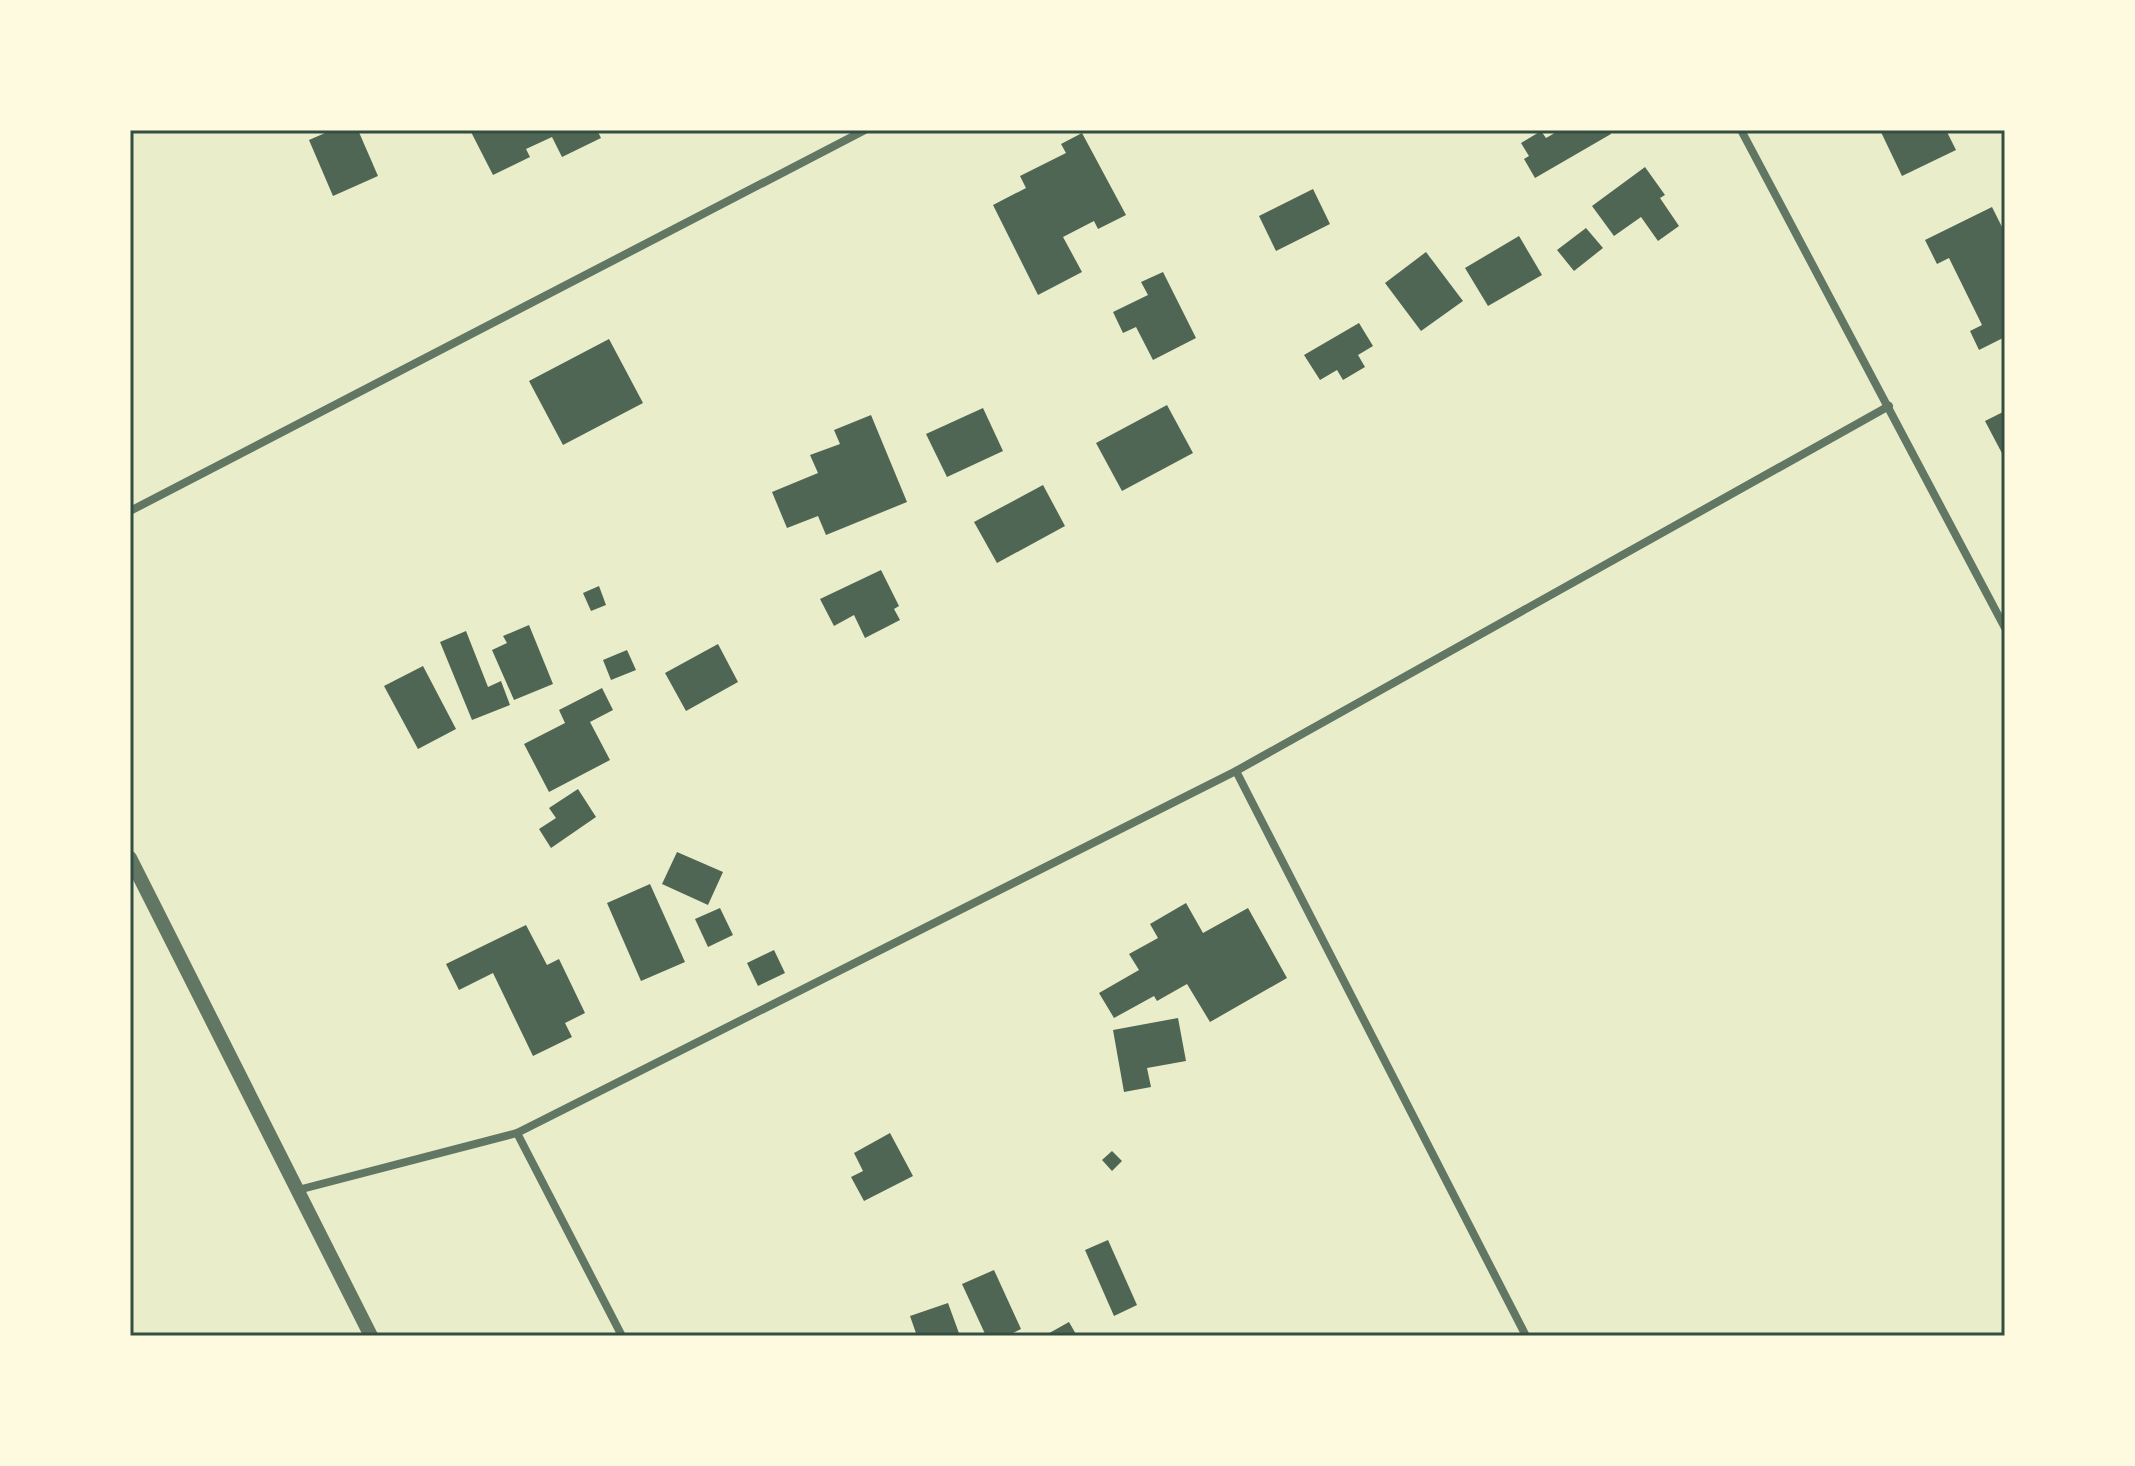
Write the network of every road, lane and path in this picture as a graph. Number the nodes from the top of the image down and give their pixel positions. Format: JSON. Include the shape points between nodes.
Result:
{"nodes":[{"id":1,"x":865,"y":130,"type":"edge"},
{"id":2,"x":1741,"y":130,"type":"edge"},
{"id":3,"x":1889,"y":406,"type":"junction"},
{"id":4,"x":130,"y":511,"type":"edge"},
{"id":5,"x":2005,"y":628,"type":"edge"},
{"id":6,"x":1236,"y":771,"type":"junction"},
{"id":7,"x":130,"y":858,"type":"edge"},
{"id":8,"x":517,"y":1133,"type":"junction"},
{"id":9,"x":298,"y":1190,"type":"junction"},
{"id":10,"x":371,"y":1336,"type":"edge"},
{"id":11,"x":622,"y":1336,"type":"edge"},
{"id":12,"x":1526,"y":1336,"type":"edge"}],
"edges":[{"from":1,"to":4,"type":"street"},
{"from":2,"to":3,"type":"street"},
{"from":3,"to":5,"type":"street"},
{"from":3,"to":6,"type":"street"},
{"from":6,"to":8,"type":"street"},
{"from":6,"to":12,"type":"street"},
{"from":7,"to":9,"type":"street"},
{"from":8,"to":9,"type":"street"},
{"from":8,"to":11,"type":"street"},
{"from":9,"to":10,"type":"street"}]}
